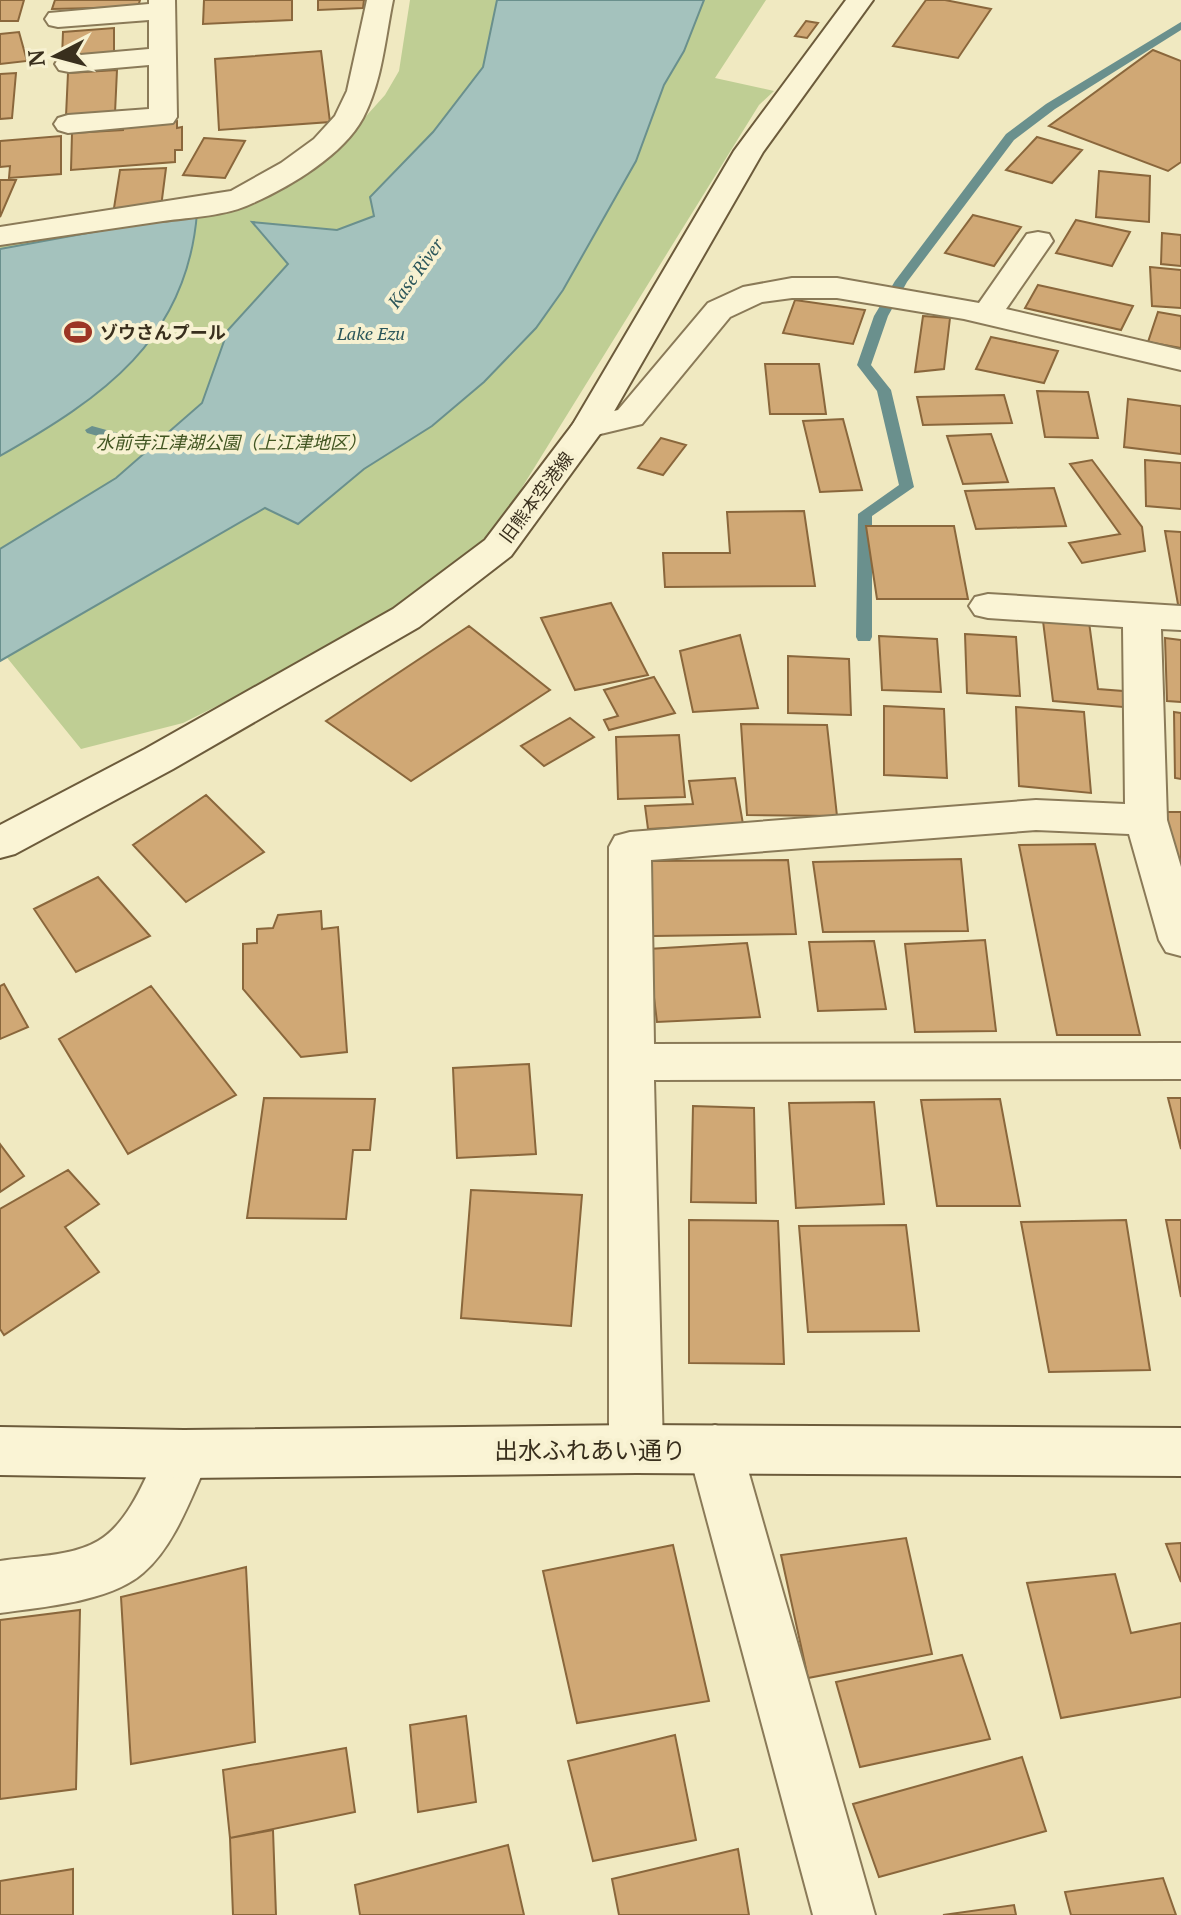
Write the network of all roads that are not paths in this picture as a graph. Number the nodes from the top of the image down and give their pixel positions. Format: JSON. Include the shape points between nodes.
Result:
{"nodes":[{"id":1,"x":380,"y":0,"type":"edge"},
{"id":2,"x":860,"y":0,"type":"edge"},
{"id":3,"x":162,"y":5,"type":"edge"},
{"id":4,"x":58,"y":19,"type":"dead end"},
{"id":5,"x":163,"y":56,"type":"junction"},
{"id":6,"x":69,"y":64,"type":"dead end"},
{"id":7,"x":68,"y":124,"type":"dead end"},
{"id":8,"x":0,"y":236,"type":"edge"},
{"id":9,"x":1038,"y":241,"type":"dead end"},
{"id":10,"x":987,"y":314,"type":"junction"},
{"id":11,"x":1181,"y":360,"type":"edge"},
{"id":12,"x":588,"y":427,"type":"junction"},
{"id":13,"x":988,"y":606,"type":"dead end"},
{"id":14,"x":1162,"y":617,"type":"edge"},
{"id":15,"x":1146,"y":820,"type":"junction"},
{"id":16,"x":0,"y":843,"type":"edge"},
{"id":17,"x":1181,"y":940,"type":"edge"},
{"id":18,"x":1181,"y":1061,"type":"edge"},
{"id":19,"x":631,"y":1062,"type":"junction"},
{"id":20,"x":636,"y":1449,"type":"junction"},
{"id":21,"x":715,"y":1449,"type":"junction"},
{"id":22,"x":0,"y":1451,"type":"edge"},
{"id":23,"x":1181,"y":1452,"type":"edge"},
{"id":24,"x":184,"y":1454,"type":"junction"},
{"id":25,"x":0,"y":1587,"type":"edge"},
{"id":26,"x":844,"y":1915,"type":"edge"}],
"edges":[{"from":1,"to":8,"type":"street","via":[[361,91],[348,119],[291,169],[241,198]]},
{"from":2,"to":12,"type":"street","name":"旧熊本空港線","via":[[749,151]]},
{"from":3,"to":4,"type":"street"},
{"from":3,"to":5,"type":"street"},
{"from":5,"to":6,"type":"street"},
{"from":5,"to":7,"type":"street","via":[[163,117]]},
{"from":9,"to":10,"type":"street"},
{"from":10,"to":11,"type":"street"},
{"from":10,"to":12,"type":"street","via":[[837,288],[754,294],[719,310],[630,417]]},
{"from":12,"to":16,"type":"street","name":"旧熊本空港線","via":[[498,548],[406,618]]},
{"from":13,"to":14,"type":"street"},
{"from":14,"to":15,"type":"street"},
{"from":15,"to":17,"type":"street"},
{"from":15,"to":19,"type":"street","via":[[1036,815],[630,847]]},
{"from":18,"to":19,"type":"street"},
{"from":19,"to":20,"type":"street"},
{"from":20,"to":21,"type":"street","name":"出水ふれあい通り"},
{"from":20,"to":24,"type":"street","name":"出水ふれあい通り"},
{"from":21,"to":23,"type":"street","name":"出水ふれあい通り"},
{"from":21,"to":26,"type":"street"},
{"from":22,"to":24,"type":"street","name":"出水ふれあい通り"},
{"from":24,"to":25,"type":"street","via":[[141,1535],[117,1561]]}]}
